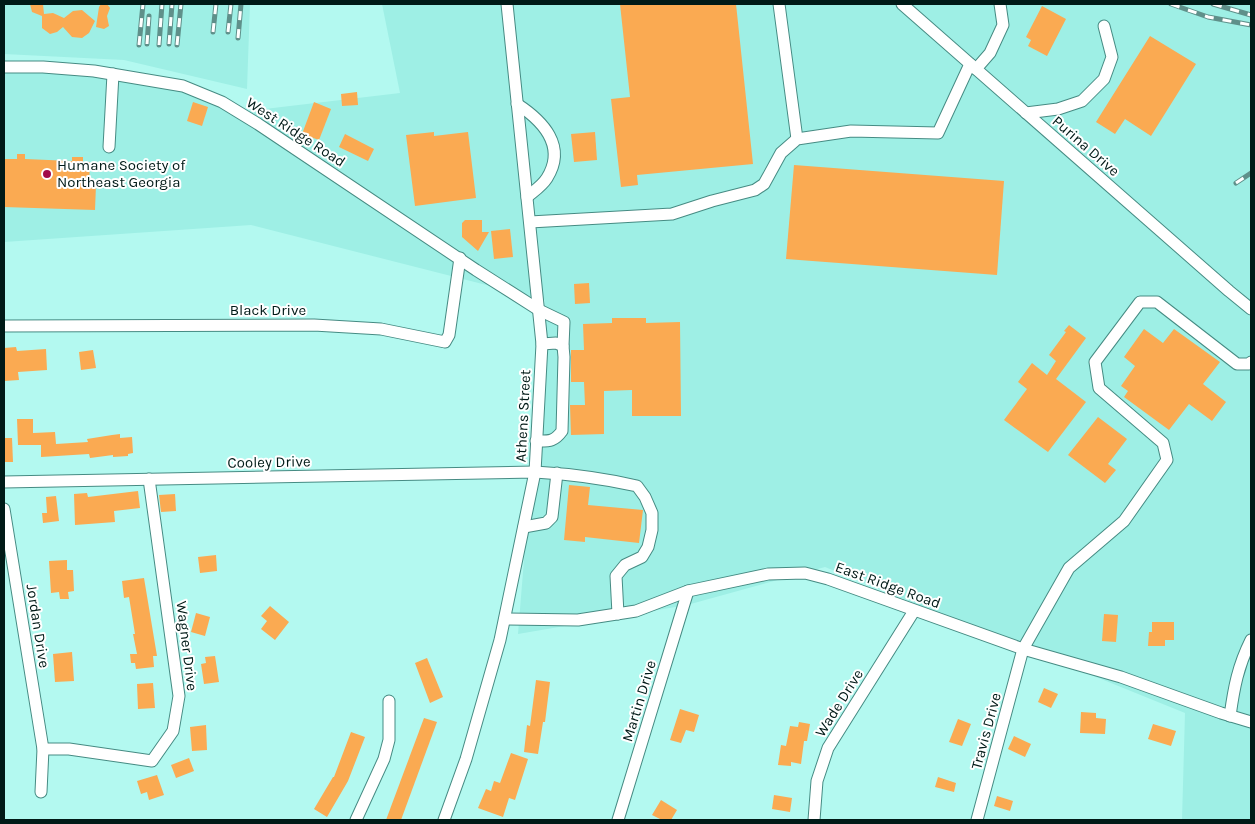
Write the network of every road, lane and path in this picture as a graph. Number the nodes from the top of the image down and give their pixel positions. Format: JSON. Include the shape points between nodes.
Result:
{"nodes":[{"id":1,"x":507,"y":4,"type":"edge"},
{"id":2,"x":779,"y":4,"type":"edge"},
{"id":3,"x":902,"y":4,"type":"edge"},
{"id":4,"x":1000,"y":4,"type":"edge"},
{"id":5,"x":1104,"y":26,"type":"dead end"},
{"id":6,"x":973,"y":66,"type":"junction"},
{"id":7,"x":4,"y":67,"type":"edge"},
{"id":8,"x":113,"y":74,"type":"junction"},
{"id":9,"x":518,"y":104,"type":"junction"},
{"id":10,"x":1026,"y":112,"type":"junction"},
{"id":11,"x":796,"y":139,"type":"junction"},
{"id":12,"x":109,"y":147,"type":"dead end"},
{"id":13,"x":527,"y":197,"type":"junction"},
{"id":14,"x":530,"y":222,"type":"junction"},
{"id":15,"x":460,"y":258,"type":"junction"},
{"id":16,"x":1251,"y":309,"type":"edge"},
{"id":17,"x":539,"y":310,"type":"junction"},
{"id":18,"x":4,"y":326,"type":"edge"},
{"id":19,"x":542,"y":344,"type":"junction"},
{"id":20,"x":563,"y":346,"type":"junction"},
{"id":21,"x":1251,"y":362,"type":"edge"},
{"id":22,"x":536,"y":441,"type":"junction"},
{"id":23,"x":535,"y":472,"type":"junction"},
{"id":24,"x":557,"y":473,"type":"junction"},
{"id":25,"x":149,"y":479,"type":"junction"},
{"id":26,"x":4,"y":482,"type":"edge"},
{"id":27,"x":4,"y":509,"type":"edge"},
{"id":28,"x":524,"y":527,"type":"junction"},
{"id":29,"x":688,"y":591,"type":"junction"},
{"id":30,"x":914,"y":611,"type":"junction"},
{"id":31,"x":618,"y":614,"type":"junction"},
{"id":32,"x":505,"y":619,"type":"junction"},
{"id":33,"x":1251,"y":640,"type":"edge"},
{"id":34,"x":1023,"y":649,"type":"junction"},
{"id":35,"x":389,"y":701,"type":"dead end"},
{"id":36,"x":1230,"y":716,"type":"junction"},
{"id":37,"x":1251,"y":722,"type":"edge"},
{"id":38,"x":44,"y":749,"type":"junction"},
{"id":39,"x":40,"y":792,"type":"dead end"},
{"id":40,"x":356,"y":820,"type":"edge"},
{"id":41,"x":444,"y":820,"type":"edge"},
{"id":42,"x":618,"y":820,"type":"edge"},
{"id":43,"x":814,"y":820,"type":"edge"},
{"id":44,"x":977,"y":820,"type":"edge"}],
"edges":[{"from":1,"to":9,"type":"street","name":"Athens Street"},
{"from":2,"to":11,"type":"street"},
{"from":3,"to":6,"type":"street","name":"Purina Drive"},
{"from":4,"to":6,"type":"street","via":[[1002,25],[990,53]]},
{"from":5,"to":10,"type":"street","via":[[1112,57],[1104,79],[1082,101],[1058,109]]},
{"from":6,"to":10,"type":"street","name":"Purina Drive"},
{"from":6,"to":11,"type":"street","via":[[938,133],[851,130]]},
{"from":7,"to":8,"type":"street","name":"West Ridge Road"},
{"from":8,"to":12,"type":"street"},
{"from":8,"to":15,"type":"street","name":"West Ridge Road","via":[[183,86],[222,102]]},
{"from":9,"to":13,"type":"street","name":"Athens Street"},
{"from":9,"to":13,"type":"street","via":[[542,124],[553,144],[553,162],[548,178]]},
{"from":10,"to":16,"type":"street","name":"Purina Drive"},
{"from":11,"to":14,"type":"street","via":[[781,154],[764,184],[755,190],[672,214]]},
{"from":13,"to":14,"type":"street","name":"Athens Street"},
{"from":14,"to":17,"type":"street","name":"Athens Street"},
{"from":15,"to":17,"type":"street","name":"West Ridge Road"},
{"from":15,"to":18,"type":"street","name":"Black Drive","via":[[450,335],[445,342],[381,329],[314,325]]},
{"from":17,"to":19,"type":"street","name":"Athens Street"},
{"from":17,"to":20,"type":"street","name":"West Ridge Road","via":[[564,322]]},
{"from":19,"to":20,"type":"street"},
{"from":19,"to":22,"type":"street","name":"Athens Street"},
{"from":20,"to":22,"type":"street","via":[[562,431],[550,441]]},
{"from":21,"to":34,"type":"street","name":"Travis Drive","via":[[1237,364],[1157,302],[1140,302],[1094,362],[1099,388],[1163,442],[1167,460],[1124,520],[1070,568]]},
{"from":22,"to":23,"type":"street","name":"Athens Street"},
{"from":23,"to":24,"type":"street","name":"Cooley Drive"},
{"from":23,"to":25,"type":"street","name":"Cooley Drive"},
{"from":23,"to":28,"type":"street","name":"Athens Street"},
{"from":24,"to":28,"type":"street","via":[[552,517],[546,523]]},
{"from":24,"to":31,"type":"street","name":"Cooley Drive","via":[[637,486],[652,513],[648,547],[642,557],[625,565],[616,576]]},
{"from":25,"to":26,"type":"street","name":"Cooley Drive"},
{"from":25,"to":38,"type":"street","name":"Wagner Drive","via":[[179,696],[173,732],[152,761]]},
{"from":27,"to":38,"type":"street","name":"Jordan Drive"},
{"from":28,"to":32,"type":"street","name":"Athens Street"},
{"from":29,"to":30,"type":"street","name":"East Ridge Road","via":[[768,574],[805,573]]},
{"from":29,"to":31,"type":"street","name":"East Ridge Road","via":[[636,611]]},
{"from":29,"to":42,"type":"street","name":"Martin Drive"},
{"from":30,"to":34,"type":"street","name":"East Ridge Road"},
{"from":30,"to":43,"type":"street","name":"Wade Drive","via":[[828,748],[817,780]]},
{"from":31,"to":32,"type":"street","name":"East Ridge Road","via":[[578,620]]},
{"from":32,"to":41,"type":"street","name":"Athens Street","via":[[466,759]]},
{"from":33,"to":36,"type":"street","via":[[1240,662]]},
{"from":34,"to":36,"type":"street","name":"East Ridge Road","via":[[1120,677]]},
{"from":34,"to":44,"type":"street","name":"Travis Drive"},
{"from":35,"to":40,"type":"street","via":[[389,740],[384,759]]},
{"from":36,"to":37,"type":"street","name":"East Ridge Road"},
{"from":38,"to":39,"type":"street","name":"Jordan Drive"}]}
